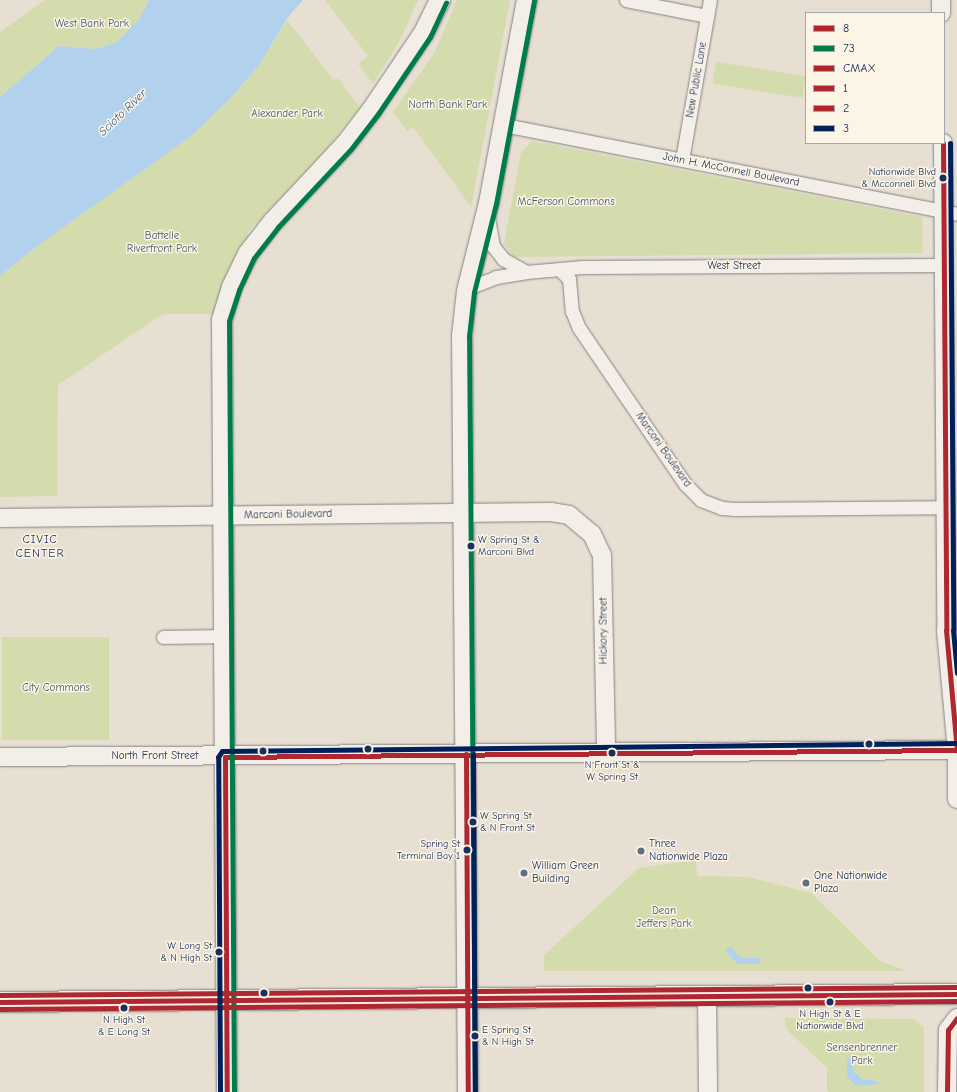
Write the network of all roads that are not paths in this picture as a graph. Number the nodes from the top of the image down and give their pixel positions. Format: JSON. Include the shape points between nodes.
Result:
{"nodes":[{"id":1,"x":440,"y":0,"type":"edge"},
{"id":2,"x":527,"y":0,"type":"edge"},
{"id":3,"x":626,"y":0,"type":"edge"},
{"id":4,"x":710,"y":0,"type":"edge"},
{"id":5,"x":941,"y":0,"type":"edge"},
{"id":6,"x":941,"y":12,"type":"edge"},
{"id":7,"x":707,"y":16,"type":"junction"},
{"id":8,"x":504,"y":125,"type":"junction"},
{"id":9,"x":943,"y":144,"type":"edge"},
{"id":10,"x":682,"y":160,"type":"junction"},
{"id":11,"x":487,"y":212,"type":"junction"},
{"id":12,"x":950,"y":212,"type":"edge"},
{"id":13,"x":943,"y":265,"type":"junction"},
{"id":14,"x":560,"y":270,"type":"junction"},
{"id":15,"x":526,"y":272,"type":"junction"},
{"id":16,"x":468,"y":288,"type":"junction"},
{"id":17,"x":944,"y":507,"type":"junction"},
{"id":18,"x":463,"y":514,"type":"junction"},
{"id":19,"x":223,"y":516,"type":"junction"},
{"id":20,"x":0,"y":518,"type":"edge"},
{"id":21,"x":575,"y":519,"type":"joint"},
{"id":22,"x":224,"y":636,"type":"junction"},
{"id":23,"x":163,"y":637,"type":"dead end"},
{"id":24,"x":957,"y":750,"type":"edge"},
{"id":25,"x":606,"y":752,"type":"junction"},
{"id":26,"x":466,"y":754,"type":"junction"},
{"id":27,"x":0,"y":757,"type":"edge"},
{"id":28,"x":225,"y":757,"type":"junction"},
{"id":29,"x":957,"y":799,"type":"edge"},
{"id":30,"x":957,"y":994,"type":"edge"},
{"id":31,"x":707,"y":996,"type":"junction"},
{"id":32,"x":467,"y":998,"type":"junction"},
{"id":33,"x":226,"y":1000,"type":"junction"},
{"id":34,"x":0,"y":1002,"type":"edge"},
{"id":35,"x":957,"y":1018,"type":"edge"},
{"id":36,"x":227,"y":1092,"type":"edge"},
{"id":37,"x":468,"y":1092,"type":"edge"},
{"id":38,"x":708,"y":1092,"type":"edge"},
{"id":39,"x":947,"y":1092,"type":"edge"}],
"edges":[{"from":1,"to":19,"type":"main road","via":[[424,34],[374,107],[346,144],[261,236],[248,254],[232,287],[221,329]]},
{"from":2,"to":8,"type":"main road"},
{"from":3,"to":7,"type":"street"},
{"from":4,"to":7,"type":"street","name":"New Public Lane"},
{"from":5,"to":6,"type":"street"},
{"from":7,"to":10,"type":"street","name":"New Public Lane","via":[[703,53]]},
{"from":8,"to":10,"type":"street","name":"John H. McConnell Boulevard"},
{"from":8,"to":11,"type":"main road"},
{"from":9,"to":12,"type":"street"},
{"from":10,"to":12,"type":"street","name":"John H. McConnell Boulevard"},
{"from":11,"to":15,"type":"street","name":"West Street","via":[[494,246],[504,261]]},
{"from":11,"to":16,"type":"main road"},
{"from":12,"to":13,"type":"street"},
{"from":13,"to":14,"type":"street","name":"West Street","via":[[590,267]]},
{"from":13,"to":17,"type":"street"},
{"from":14,"to":15,"type":"street","name":"West Street"},
{"from":14,"to":17,"type":"street","name":"Marconi Boulevard","via":[[569,280],[572,311],[579,328],[685,484],[701,500],[722,508],[735,509]]},
{"from":15,"to":16,"type":"street","name":"West Street","via":[[496,277]]},
{"from":16,"to":18,"type":"main road","via":[[462,336]]},
{"from":17,"to":24,"type":"street","via":[[948,665]]},
{"from":18,"to":19,"type":"street","name":"Marconi Boulevard"},
{"from":18,"to":21,"type":"street","name":"Marconi Boulevard","via":[[551,512],[562,513]]},
{"from":18,"to":26,"type":"main road"},
{"from":19,"to":20,"type":"street","name":"Marconi Boulevard"},
{"from":19,"to":22,"type":"main road"},
{"from":21,"to":25,"type":"street","name":"Hickory Street","via":[[596,540],[604,569]]},
{"from":22,"to":23,"type":"street"},
{"from":22,"to":28,"type":"main road"},
{"from":24,"to":25,"type":"street","name":"North Front Street"},
{"from":24,"to":29,"type":"street"},
{"from":25,"to":26,"type":"street","name":"North Front Street"},
{"from":26,"to":28,"type":"street","name":"North Front Street"},
{"from":26,"to":32,"type":"main road"},
{"from":27,"to":28,"type":"street","name":"North Front Street"},
{"from":28,"to":33,"type":"main road"},
{"from":30,"to":31,"type":"main road"},
{"from":31,"to":32,"type":"main road"},
{"from":31,"to":38,"type":"street"},
{"from":32,"to":33,"type":"main road"},
{"from":32,"to":37,"type":"main road"},
{"from":33,"to":34,"type":"main road"},
{"from":33,"to":36,"type":"main road"},
{"from":35,"to":39,"type":"street","via":[[948,1030]]}]}
